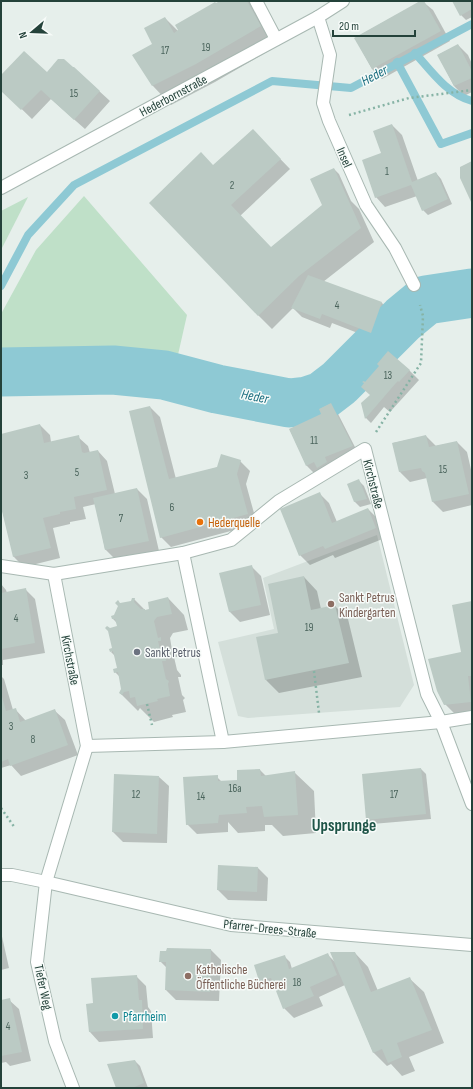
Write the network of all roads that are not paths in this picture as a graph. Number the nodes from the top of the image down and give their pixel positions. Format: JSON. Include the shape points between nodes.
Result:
{"nodes":[{"id":1,"x":256,"y":1,"type":"edge"},
{"id":2,"x":343,"y":1,"type":"edge"},
{"id":3,"x":318,"y":16,"type":"junction"},
{"id":4,"x":276,"y":39,"type":"junction"},
{"id":5,"x":1,"y":188,"type":"edge"},
{"id":6,"x":414,"y":285,"type":"dead end"},
{"id":7,"x":183,"y":553,"type":"junction"},
{"id":8,"x":1,"y":566,"type":"edge"},
{"id":9,"x":54,"y":574,"type":"junction"},
{"id":10,"x":472,"y":717,"type":"edge"},
{"id":11,"x":441,"y":722,"type":"junction"},
{"id":12,"x":223,"y":742,"type":"junction"},
{"id":13,"x":87,"y":746,"type":"junction"},
{"id":14,"x":472,"y":804,"type":"edge"},
{"id":15,"x":1,"y":875,"type":"edge"},
{"id":16,"x":46,"y":882,"type":"junction"},
{"id":17,"x":472,"y":945,"type":"edge"},
{"id":18,"x":73,"y":1088,"type":"edge"}],
"edges":[{"from":1,"to":4,"type":"street"},
{"from":2,"to":3,"type":"street","name":"Hederbornstraße"},
{"from":3,"to":4,"type":"street","name":"Hederbornstraße"},
{"from":3,"to":6,"type":"street","name":"Insel","via":[[330,55],[323,103],[329,121],[366,205],[395,248]]},
{"from":4,"to":5,"type":"street","name":"Hederbornstraße"},
{"from":7,"to":9,"type":"street","name":"Kirchstraße"},
{"from":7,"to":11,"type":"street","name":"Kirchstraße","via":[[230,540],[279,501],[365,449],[428,694]]},
{"from":7,"to":12,"type":"street"},
{"from":8,"to":9,"type":"street","name":"Kirchstraße"},
{"from":9,"to":13,"type":"street","name":"Kirchstraße"},
{"from":10,"to":11,"type":"street"},
{"from":11,"to":12,"type":"street"},
{"from":11,"to":14,"type":"street","name":"Kirchstraße"},
{"from":12,"to":13,"type":"street"},
{"from":13,"to":16,"type":"street","name":"Kirchstraße"},
{"from":15,"to":16,"type":"street","name":"Pfarrer-Drees-Straße"},
{"from":16,"to":17,"type":"street","name":"Pfarrer-Drees-Straße","via":[[231,926]]},
{"from":16,"to":18,"type":"street","name":"Tiefer Weg","via":[[37,962],[55,1041]]}]}
